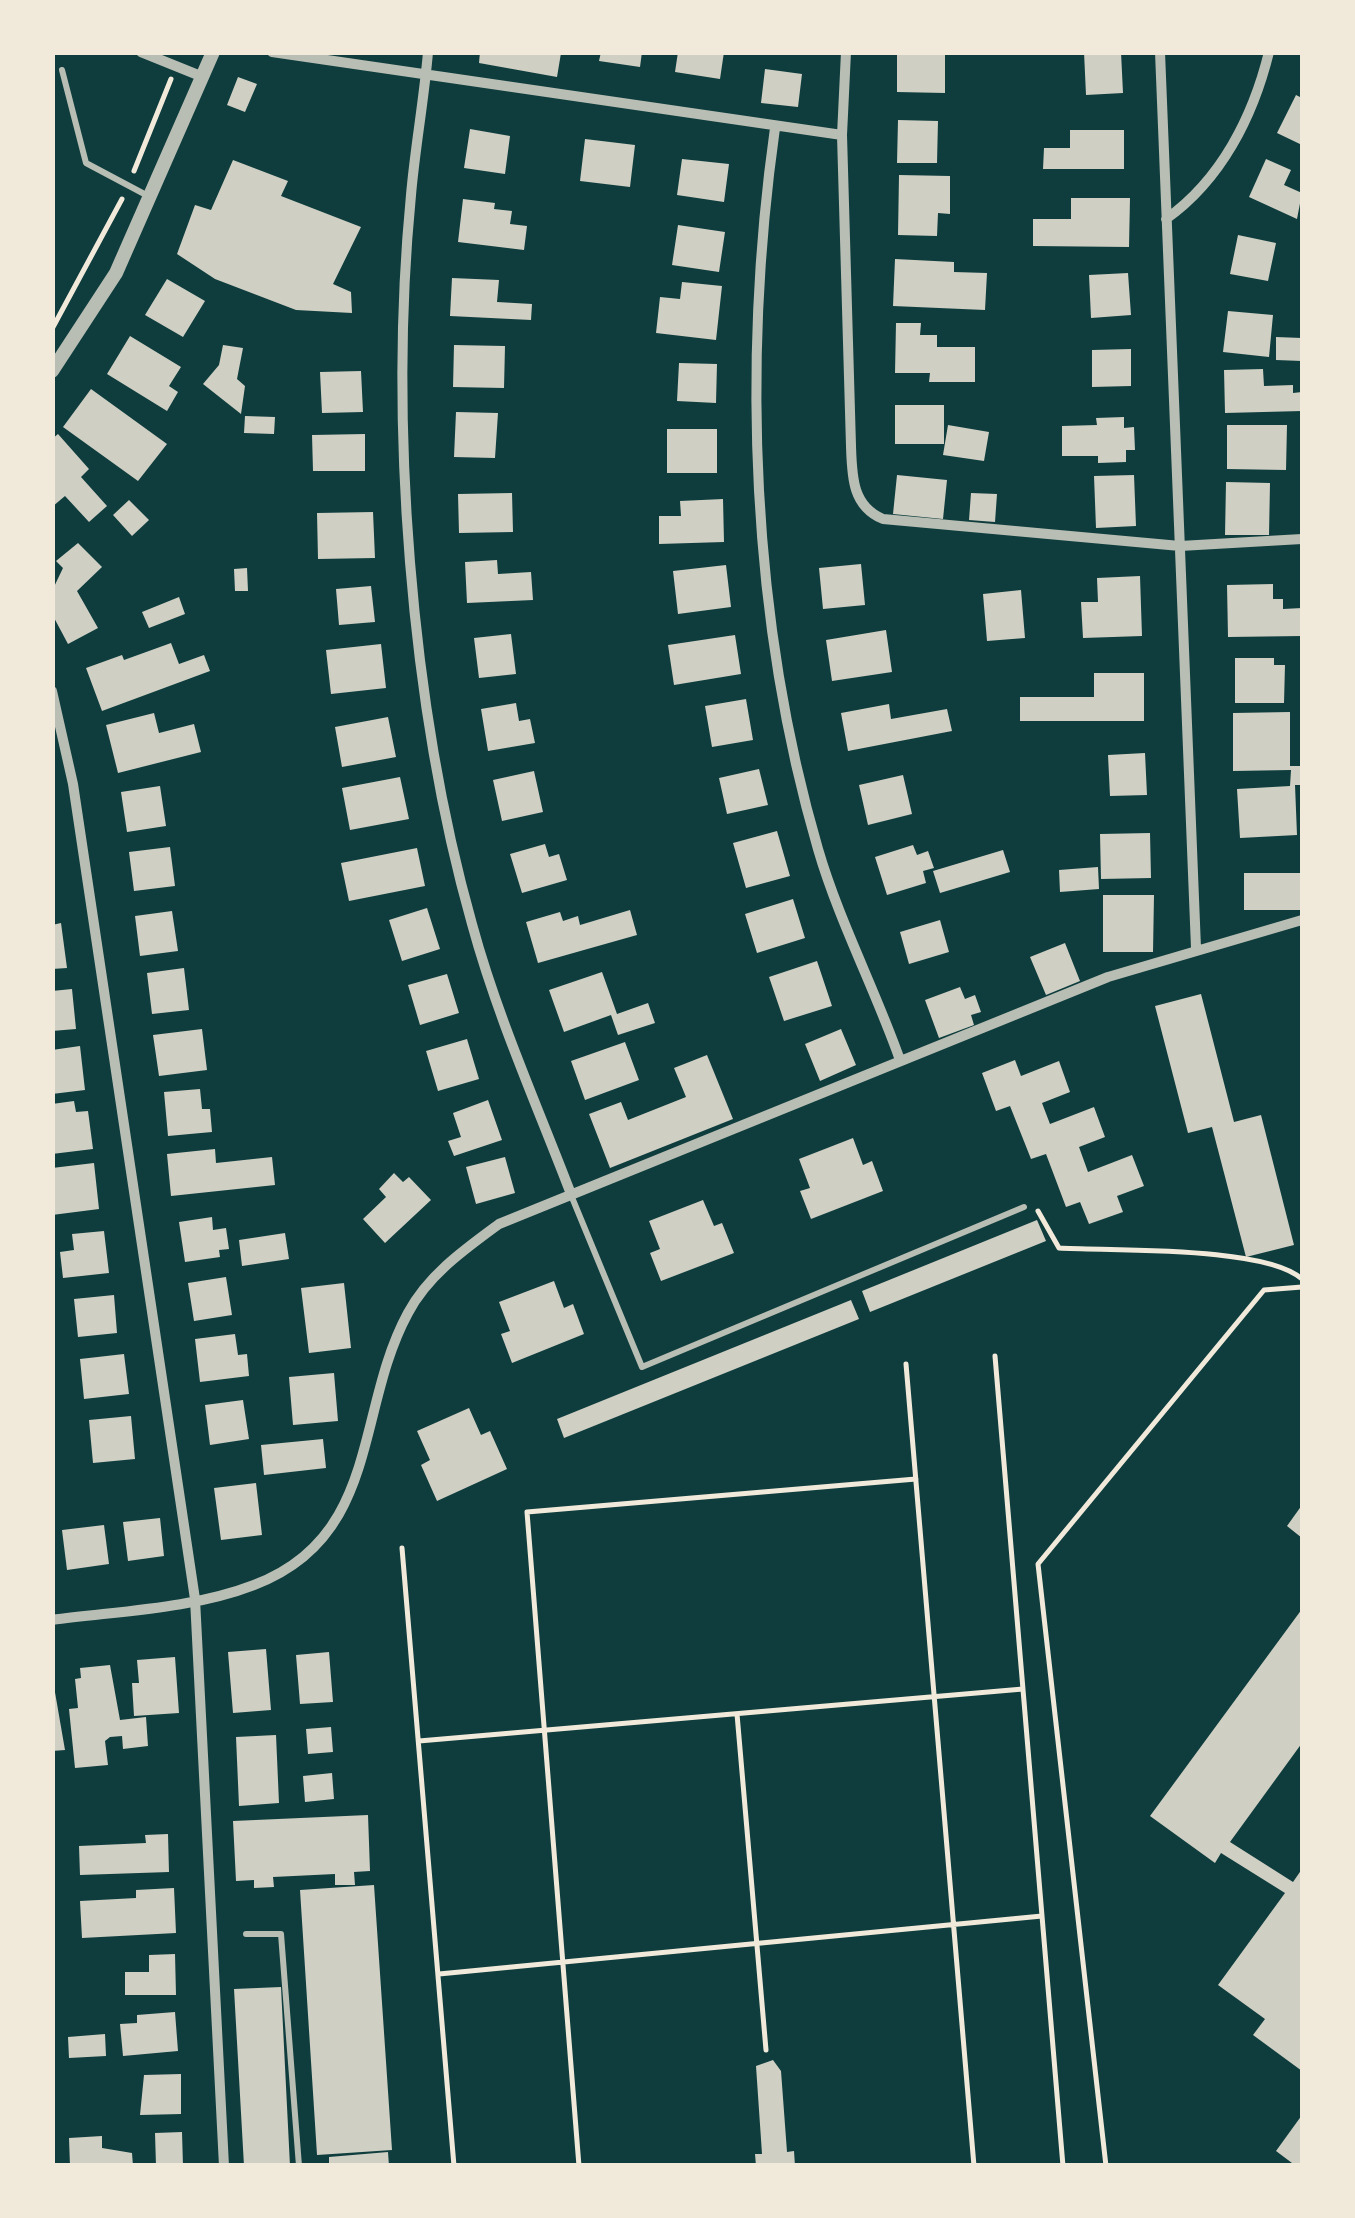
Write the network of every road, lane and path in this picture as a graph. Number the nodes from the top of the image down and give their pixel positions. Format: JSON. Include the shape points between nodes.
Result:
{"nodes":[{"id":1,"x":141,"y":52,"type":"edge"},
{"id":2,"x":212,"y":52,"type":"edge"},
{"id":3,"x":272,"y":52,"type":"edge"},
{"id":4,"x":428,"y":52,"type":"edge"},
{"id":5,"x":846,"y":52,"type":"edge"},
{"id":6,"x":1160,"y":52,"type":"edge"},
{"id":7,"x":1269,"y":52,"type":"edge"},
{"id":8,"x":62,"y":70,"type":"dead end"},
{"id":9,"x":203,"y":77,"type":"junction"},
{"id":10,"x":426,"y":78,"type":"junction"},
{"id":11,"x":775,"y":128,"type":"junction"},
{"id":12,"x":842,"y":135,"type":"junction"},
{"id":13,"x":152,"y":197,"type":"junction"},
{"id":14,"x":1166,"y":219,"type":"junction"},
{"id":15,"x":52,"y":371,"type":"edge"},
{"id":16,"x":1302,"y":539,"type":"edge"},
{"id":17,"x":1180,"y":546,"type":"junction"},
{"id":18,"x":52,"y":691,"type":"edge"},
{"id":19,"x":1302,"y":920,"type":"edge"},
{"id":20,"x":1196,"y":948,"type":"junction"},
{"id":21,"x":900,"y":1060,"type":"junction"},
{"id":22,"x":571,"y":1194,"type":"junction"},
{"id":23,"x":1024,"y":1207,"type":"joint"},
{"id":24,"x":1302,"y":1279,"type":"edge"},
{"id":25,"x":1302,"y":1287,"type":"edge"},
{"id":26,"x":995,"y":1356,"type":"dead end"},
{"id":27,"x":906,"y":1364,"type":"dead end"},
{"id":28,"x":916,"y":1479,"type":"junction"},
{"id":29,"x":402,"y":1548,"type":"dead end"},
{"id":30,"x":195,"y":1599,"type":"junction"},
{"id":31,"x":52,"y":1620,"type":"edge"},
{"id":32,"x":1023,"y":1690,"type":"junction"},
{"id":33,"x":934,"y":1697,"type":"junction"},
{"id":34,"x":737,"y":1714,"type":"junction"},
{"id":35,"x":544,"y":1730,"type":"junction"},
{"id":36,"x":418,"y":1741,"type":"junction"},
{"id":37,"x":1042,"y":1916,"type":"junction"},
{"id":38,"x":953,"y":1924,"type":"junction"},
{"id":39,"x":246,"y":1934,"type":"dead end"},
{"id":40,"x":757,"y":1941,"type":"junction"},
{"id":41,"x":563,"y":1964,"type":"junction"},
{"id":42,"x":439,"y":1974,"type":"junction"},
{"id":43,"x":766,"y":2050,"type":"dead end"},
{"id":44,"x":224,"y":2166,"type":"edge"},
{"id":45,"x":300,"y":2166,"type":"edge"},
{"id":46,"x":454,"y":2166,"type":"edge"},
{"id":47,"x":579,"y":2166,"type":"edge"},
{"id":48,"x":974,"y":2166,"type":"edge"},
{"id":49,"x":1064,"y":2166,"type":"edge"},
{"id":50,"x":1106,"y":2166,"type":"edge"}],
"edges":[{"from":1,"to":9,"type":"street"},
{"from":2,"to":9,"type":"street"},
{"from":3,"to":10,"type":"street"},
{"from":4,"to":10,"type":"street"},
{"from":5,"to":12,"type":"street"},
{"from":6,"to":14,"type":"street"},
{"from":7,"to":14,"type":"street","via":[[1233,144],[1202,190]]},
{"from":8,"to":13,"type":"lane","via":[[86,163]]},
{"from":9,"to":13,"type":"street"},
{"from":10,"to":11,"type":"street"},
{"from":10,"to":22,"type":"street","via":[[411,197],[404,402],[422,651],[471,921]]},
{"from":11,"to":12,"type":"street"},
{"from":11,"to":21,"type":"street","via":[[756,421],[768,586],[818,850]]},
{"from":12,"to":17,"type":"street","via":[[851,458],[863,507],[883,518]]},
{"from":13,"to":15,"type":"street","via":[[100,303]]},
{"from":14,"to":17,"type":"street"},
{"from":16,"to":17,"type":"street"},
{"from":17,"to":20,"type":"street"},
{"from":18,"to":30,"type":"street","via":[[73,784]]},
{"from":19,"to":20,"type":"street"},
{"from":20,"to":21,"type":"street"},
{"from":21,"to":22,"type":"street"},
{"from":22,"to":23,"type":"lane","via":[[642,1367]]},
{"from":22,"to":30,"type":"street","via":[[500,1224],[450,1260],[419,1297],[396,1342],[350,1495],[328,1532],[266,1579]]},
{"from":23,"to":24,"type":"path","via":[[1035,1206],[1059,1248],[1246,1258],[1289,1267]]},
{"from":25,"to":50,"type":"path","via":[[1264,1290],[1038,1564]]},
{"from":26,"to":32,"type":"path"},
{"from":27,"to":28,"type":"path"},
{"from":28,"to":33,"type":"path"},
{"from":28,"to":35,"type":"path","via":[[527,1512]]},
{"from":29,"to":36,"type":"path"},
{"from":30,"to":31,"type":"street"},
{"from":30,"to":44,"type":"street"},
{"from":32,"to":33,"type":"path"},
{"from":32,"to":37,"type":"path"},
{"from":33,"to":34,"type":"path"},
{"from":33,"to":38,"type":"path"},
{"from":34,"to":35,"type":"path"},
{"from":34,"to":40,"type":"path"},
{"from":35,"to":36,"type":"path"},
{"from":35,"to":41,"type":"path"},
{"from":36,"to":42,"type":"path"},
{"from":37,"to":38,"type":"path"},
{"from":37,"to":49,"type":"path"},
{"from":38,"to":40,"type":"path"},
{"from":38,"to":48,"type":"path"},
{"from":39,"to":45,"type":"lane","via":[[281,1934]]},
{"from":40,"to":41,"type":"path"},
{"from":40,"to":43,"type":"path"},
{"from":41,"to":42,"type":"path"},
{"from":41,"to":47,"type":"path"},
{"from":42,"to":46,"type":"path"}]}
